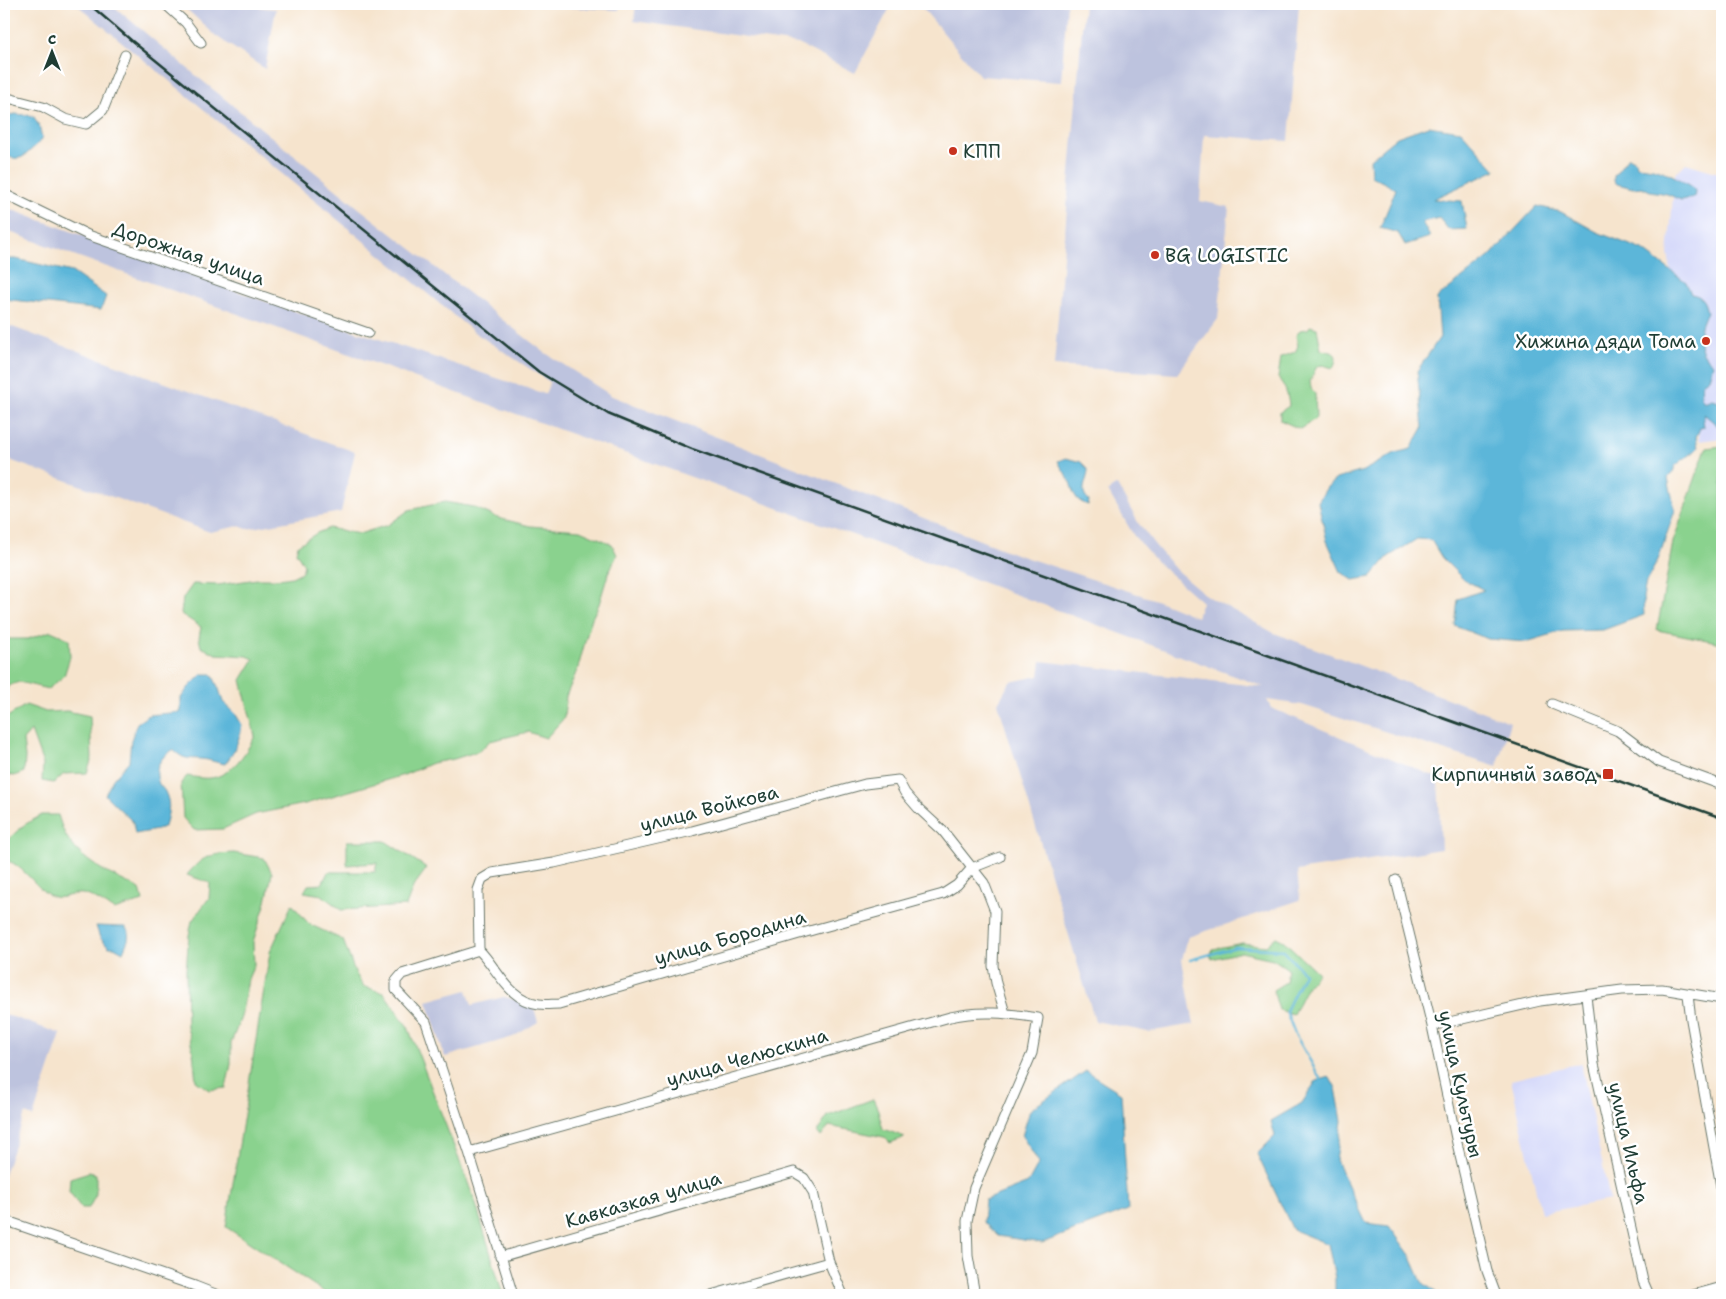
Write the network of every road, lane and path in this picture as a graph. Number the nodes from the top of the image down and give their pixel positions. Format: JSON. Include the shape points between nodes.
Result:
{"nodes":[{"id":1,"x":165,"y":4,"type":"edge"},
{"id":2,"x":201,"y":43,"type":"dead end"},
{"id":3,"x":125,"y":55,"type":"dead end"},
{"id":4,"x":4,"y":97,"type":"edge"},
{"id":5,"x":4,"y":194,"type":"edge"},
{"id":6,"x":368,"y":333,"type":"dead end"},
{"id":7,"x":1552,"y":704,"type":"dead end"},
{"id":8,"x":1722,"y":785,"type":"edge"},
{"id":9,"x":1000,"y":857,"type":"dead end"},
{"id":10,"x":972,"y":868,"type":"junction"},
{"id":11,"x":1396,"y":880,"type":"dead end"},
{"id":12,"x":479,"y":950,"type":"junction"},
{"id":13,"x":1688,"y":995,"type":"junction"},
{"id":14,"x":1586,"y":996,"type":"junction"},
{"id":15,"x":1722,"y":1000,"type":"edge"},
{"id":16,"x":1005,"y":1013,"type":"junction"},
{"id":17,"x":1432,"y":1026,"type":"junction"},
{"id":18,"x":469,"y":1152,"type":"junction"},
{"id":19,"x":1722,"y":1192,"type":"edge"},
{"id":20,"x":4,"y":1220,"type":"edge"},
{"id":21,"x":500,"y":1257,"type":"junction"},
{"id":22,"x":829,"y":1262,"type":"junction"},
{"id":23,"x":1722,"y":1287,"type":"edge"},
{"id":24,"x":218,"y":1295,"type":"edge"},
{"id":25,"x":513,"y":1295,"type":"edge"},
{"id":26,"x":711,"y":1295,"type":"edge"},
{"id":27,"x":843,"y":1295,"type":"edge"},
{"id":28,"x":975,"y":1295,"type":"edge"},
{"id":29,"x":1496,"y":1295,"type":"edge"},
{"id":30,"x":1649,"y":1295,"type":"edge"},
{"id":31,"x":1692,"y":1295,"type":"edge"}],
"edges":[{"from":1,"to":2,"type":"street","via":[[186,23]]},
{"from":3,"to":4,"type":"street","via":[[103,110],[86,124],[65,120],[44,107]]},
{"from":5,"to":6,"type":"street","name":"Дорожная улица","via":[[88,235]]},
{"from":7,"to":8,"type":"street","via":[[1618,731],[1659,762]]},
{"from":9,"to":10,"type":"street","name":"улица Бородина"},
{"from":10,"to":12,"type":"street","name":"улица Бородина","via":[[957,885],[943,894],[558,1004],[538,1004],[521,998],[503,982]]},
{"from":10,"to":12,"type":"street","name":"улица Войкова","via":[[943,831],[918,808],[898,780],[865,784],[692,831],[554,863],[492,873],[482,879],[478,890]]},
{"from":10,"to":16,"type":"street","via":[[984,883],[995,911],[992,966]]},
{"from":11,"to":17,"type":"street","name":"улица Культуры"},
{"from":12,"to":18,"type":"street","via":[[402,974],[396,981],[396,990],[426,1022]]},
{"from":13,"to":14,"type":"street","via":[[1662,989],[1622,990]]},
{"from":13,"to":15,"type":"street"},
{"from":13,"to":19,"type":"street"},
{"from":14,"to":17,"type":"street","via":[[1540,1002]]},
{"from":14,"to":30,"type":"street","name":"улица Ильфа","via":[[1594,1064],[1643,1281]]},
{"from":16,"to":18,"type":"street","name":"улица Челюскина","via":[[950,1016]]},
{"from":16,"to":28,"type":"street","name":"улица Челюскина","via":[[1038,1018],[1032,1053],[974,1188],[966,1221]]},
{"from":17,"to":29,"type":"street","name":"улица Культуры","via":[[1487,1271]]},
{"from":18,"to":21,"type":"street"},
{"from":20,"to":24,"type":"street"},
{"from":21,"to":22,"type":"street","name":"Кавказкая улица","via":[[794,1172],[804,1178],[813,1192]]},
{"from":21,"to":25,"type":"street"},
{"from":22,"to":26,"type":"street"},
{"from":22,"to":27,"type":"street"},
{"from":23,"to":31,"type":"street"}]}
